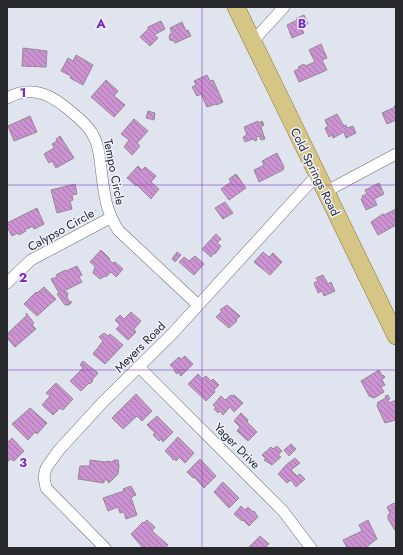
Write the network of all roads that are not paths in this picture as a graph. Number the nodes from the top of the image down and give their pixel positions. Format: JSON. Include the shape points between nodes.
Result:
{"nodes":[{"id":1,"x":236,"y":7,"type":"edge"},
{"id":2,"x":284,"y":7,"type":"edge"},
{"id":3,"x":252,"y":42,"type":"junction"},
{"id":4,"x":7,"y":98,"type":"edge"},
{"id":5,"x":396,"y":154,"type":"edge"},
{"id":6,"x":317,"y":175,"type":"junction"},
{"id":7,"x":325,"y":192,"type":"junction"},
{"id":8,"x":110,"y":218,"type":"junction"},
{"id":9,"x":7,"y":283,"type":"edge"},
{"id":10,"x":198,"y":305,"type":"junction"},
{"id":11,"x":396,"y":336,"type":"edge"},
{"id":12,"x":139,"y":366,"type":"junction"},
{"id":13,"x":101,"y":544,"type":"edge"},
{"id":14,"x":312,"y":548,"type":"edge"}],
"edges":[{"from":1,"to":3,"type":"main road","name":"Cold Springs Road"},
{"from":2,"to":3,"type":"street"},
{"from":3,"to":6,"type":"main road","name":"Cold Springs Road"},
{"from":4,"to":8,"type":"street","name":"Tempo Circle","via":[[16,93],[35,92],[50,96],[86,125],[99,151]]},
{"from":5,"to":7,"type":"street"},
{"from":6,"to":7,"type":"main road","name":"Cold Springs Road"},
{"from":6,"to":10,"type":"street","name":"Meyers Road"},
{"from":7,"to":11,"type":"main road","name":"Cold Springs Road"},
{"from":8,"to":9,"type":"street","name":"Calypso Circle","via":[[31,260]]},
{"from":8,"to":10,"type":"street","name":"Tempo Circle","via":[[118,230]]},
{"from":10,"to":12,"type":"street","name":"Meyers Road"},
{"from":12,"to":13,"type":"street","name":"Meyers Road","via":[[60,450],[46,468],[44,477],[46,488]]},
{"from":12,"to":14,"type":"street","name":"Yager Drive","via":[[283,511]]}]}
